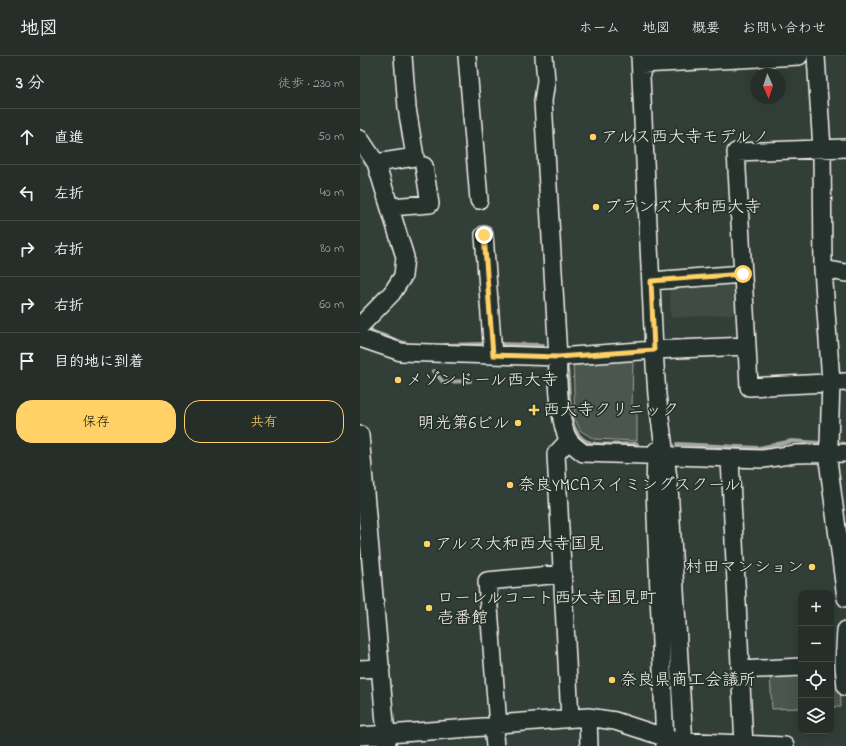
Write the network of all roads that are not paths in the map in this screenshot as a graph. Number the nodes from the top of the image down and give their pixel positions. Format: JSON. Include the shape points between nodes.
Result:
{"nodes":[{"id":1,"x":403,"y":56,"type":"edge"},
{"id":2,"x":467,"y":56,"type":"edge"},
{"id":3,"x":544,"y":56,"type":"edge"},
{"id":4,"x":799,"y":56,"type":"edge"},
{"id":5,"x":816,"y":56,"type":"edge"},
{"id":6,"x":641,"y":60,"type":"edge"},
{"id":7,"x":360,"y":139,"type":"edge"},
{"id":8,"x":846,"y":148,"type":"edge"},
{"id":9,"x":822,"y":149,"type":"junction"},
{"id":10,"x":376,"y":163,"type":"junction"},
{"id":11,"x":424,"y":166,"type":"dead end"},
{"id":12,"x":479,"y":200,"type":"dead end"},
{"id":13,"x":390,"y":207,"type":"junction"},
{"id":14,"x":484,"y":235,"type":"dead end"},
{"id":15,"x":823,"y":269,"type":"junction"},
{"id":16,"x":846,"y":273,"type":"edge"},
{"id":17,"x":743,"y":274,"type":"junction"},
{"id":18,"x":651,"y":281,"type":"junction"},
{"id":19,"x":360,"y":326,"type":"edge"},
{"id":20,"x":360,"y":338,"type":"edge"},
{"id":21,"x":747,"y":346,"type":"junction"},
{"id":22,"x":654,"y":350,"type":"junction"},
{"id":23,"x":493,"y":355,"type":"junction"},
{"id":24,"x":558,"y":357,"type":"junction"},
{"id":25,"x":838,"y":382,"type":"edge"},
{"id":26,"x":360,"y":435,"type":"edge"},
{"id":27,"x":569,"y":440,"type":"junction"},
{"id":28,"x":828,"y":452,"type":"junction"},
{"id":29,"x":846,"y":453,"type":"edge"},
{"id":30,"x":660,"y":455,"type":"junction"},
{"id":31,"x":730,"y":459,"type":"junction"},
{"id":32,"x":562,"y":574,"type":"junction"},
{"id":33,"x":846,"y":598,"type":"edge"},
{"id":34,"x":846,"y":630,"type":"edge"},
{"id":35,"x":838,"y":665,"type":"edge"},
{"id":36,"x":798,"y":667,"type":"edge"},
{"id":37,"x":381,"y":668,"type":"junction"},
{"id":38,"x":360,"y":669,"type":"edge"},
{"id":39,"x":741,"y":670,"type":"junction"},
{"id":40,"x":846,"y":687,"type":"edge"},
{"id":41,"x":588,"y":717,"type":"junction"},
{"id":42,"x":570,"y":718,"type":"junction"},
{"id":43,"x":498,"y":725,"type":"junction"},
{"id":44,"x":360,"y":736,"type":"edge"},
{"id":45,"x":387,"y":740,"type":"edge"},
{"id":46,"x":665,"y":742,"type":"edge"},
{"id":47,"x":684,"y":743,"type":"edge"},
{"id":48,"x":744,"y":745,"type":"edge"},
{"id":49,"x":495,"y":746,"type":"edge"},
{"id":50,"x":589,"y":746,"type":"edge"},
{"id":51,"x":785,"y":746,"type":"edge"}],
"edges":[{"from":1,"to":10,"type":"street","via":[[407,108],[415,157]]},
{"from":2,"to":12,"type":"street"},
{"from":3,"to":24,"type":"street","via":[[546,81],[542,101]]},
{"from":4,"to":6,"type":"street"},
{"from":5,"to":9,"type":"street"},
{"from":6,"to":18,"type":"street"},
{"from":7,"to":10,"type":"street"},
{"from":8,"to":9,"type":"street"},
{"from":9,"to":15,"type":"street"},
{"from":9,"to":17,"type":"street","via":[[736,152]]},
{"from":10,"to":13,"type":"street"},
{"from":11,"to":13,"type":"street","via":[[430,204]]},
{"from":13,"to":19,"type":"street","via":[[405,257],[403,276],[392,293]]},
{"from":14,"to":23,"type":"street"},
{"from":15,"to":16,"type":"street"},
{"from":15,"to":25,"type":"street"},
{"from":17,"to":18,"type":"street"},
{"from":17,"to":21,"type":"street"},
{"from":18,"to":22,"type":"street"},
{"from":20,"to":23,"type":"street","via":[[401,352]]},
{"from":21,"to":22,"type":"street"},
{"from":21,"to":25,"type":"street","via":[[749,387]]},
{"from":22,"to":24,"type":"street"},
{"from":22,"to":30,"type":"street"},
{"from":23,"to":24,"type":"street"},
{"from":24,"to":27,"type":"street","via":[[562,419]]},
{"from":25,"to":28,"type":"street"},
{"from":26,"to":37,"type":"street"},
{"from":27,"to":30,"type":"street","via":[[583,453]]},
{"from":27,"to":32,"type":"street","via":[[556,454]]},
{"from":28,"to":29,"type":"street"},
{"from":28,"to":31,"type":"street","via":[[795,454],[763,460]]},
{"from":28,"to":33,"type":"street"},
{"from":30,"to":31,"type":"street"},
{"from":30,"to":46,"type":"street","via":[[655,490]]},
{"from":30,"to":47,"type":"street","via":[[669,486]]},
{"from":31,"to":39,"type":"street"},
{"from":32,"to":42,"type":"street"},
{"from":32,"to":43,"type":"street","via":[[488,581]]},
{"from":34,"to":35,"type":"street"},
{"from":35,"to":40,"type":"street"},
{"from":36,"to":39,"type":"street"},
{"from":37,"to":38,"type":"street"},
{"from":37,"to":45,"type":"street"},
{"from":39,"to":48,"type":"street"},
{"from":41,"to":42,"type":"street"},
{"from":41,"to":46,"type":"street","via":[[615,721]]},
{"from":41,"to":50,"type":"street"},
{"from":42,"to":43,"type":"street"},
{"from":43,"to":45,"type":"street"},
{"from":43,"to":49,"type":"street","via":[[494,736]]},
{"from":44,"to":45,"type":"street"},
{"from":46,"to":47,"type":"street","via":[[676,740]]},
{"from":47,"to":48,"type":"street"},
{"from":48,"to":51,"type":"street"}]}
